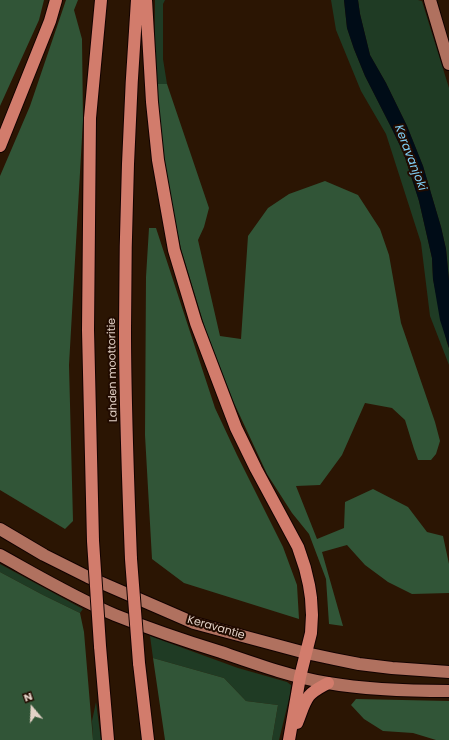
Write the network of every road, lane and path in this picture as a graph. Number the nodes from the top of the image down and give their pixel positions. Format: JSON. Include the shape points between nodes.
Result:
{"nodes":[{"id":1,"x":56,"y":0,"type":"edge"},
{"id":2,"x":101,"y":0,"type":"edge"},
{"id":3,"x":137,"y":0,"type":"edge"},
{"id":4,"x":146,"y":0,"type":"edge"},
{"id":5,"x":430,"y":0,"type":"edge"},
{"id":6,"x":449,"y":64,"type":"edge"},
{"id":7,"x":0,"y":146,"type":"edge"},
{"id":8,"x":0,"y":529,"type":"edge"},
{"id":9,"x":0,"y":555,"type":"edge"},
{"id":10,"x":306,"y":653,"type":"junction"},
{"id":11,"x":449,"y":672,"type":"edge"},
{"id":12,"x":300,"y":677,"type":"junction"},
{"id":13,"x":328,"y":683,"type":"junction"},
{"id":14,"x":449,"y":691,"type":"edge"},
{"id":15,"x":108,"y":740,"type":"edge"},
{"id":16,"x":148,"y":740,"type":"edge"},
{"id":17,"x":289,"y":740,"type":"edge"}],
"edges":[{"from":1,"to":7,"type":"highway"},
{"from":2,"to":15,"type":"highway","bridge":true,"via":[[90,118],[88,330],[93,541]]},
{"from":3,"to":16,"type":"highway","name":"Lahden moottoritie","bridge":true,"via":[[127,186],[125,397],[131,559]]},
{"from":4,"to":10,"type":"highway","via":[[158,160],[174,250],[196,323],[236,428],[298,547],[305,568],[312,615]]},
{"from":5,"to":6,"type":"main road"},
{"from":8,"to":10,"type":"main road","name":"Keravantie","via":[[88,577],[194,623]]},
{"from":9,"to":12,"type":"main road","name":"Keravantie","via":[[47,582],[114,614],[240,659]]},
{"from":10,"to":11,"type":"main road","name":"Keravantie","via":[[392,668]]},
{"from":10,"to":12,"type":"highway"},
{"from":12,"to":13,"type":"main road","name":"Keravantie"},
{"from":12,"to":17,"type":"highway"},
{"from":13,"to":14,"type":"main road","name":"Keravantie","via":[[358,688]]},
{"from":13,"to":17,"type":"highway","via":[[309,696]]}]}
